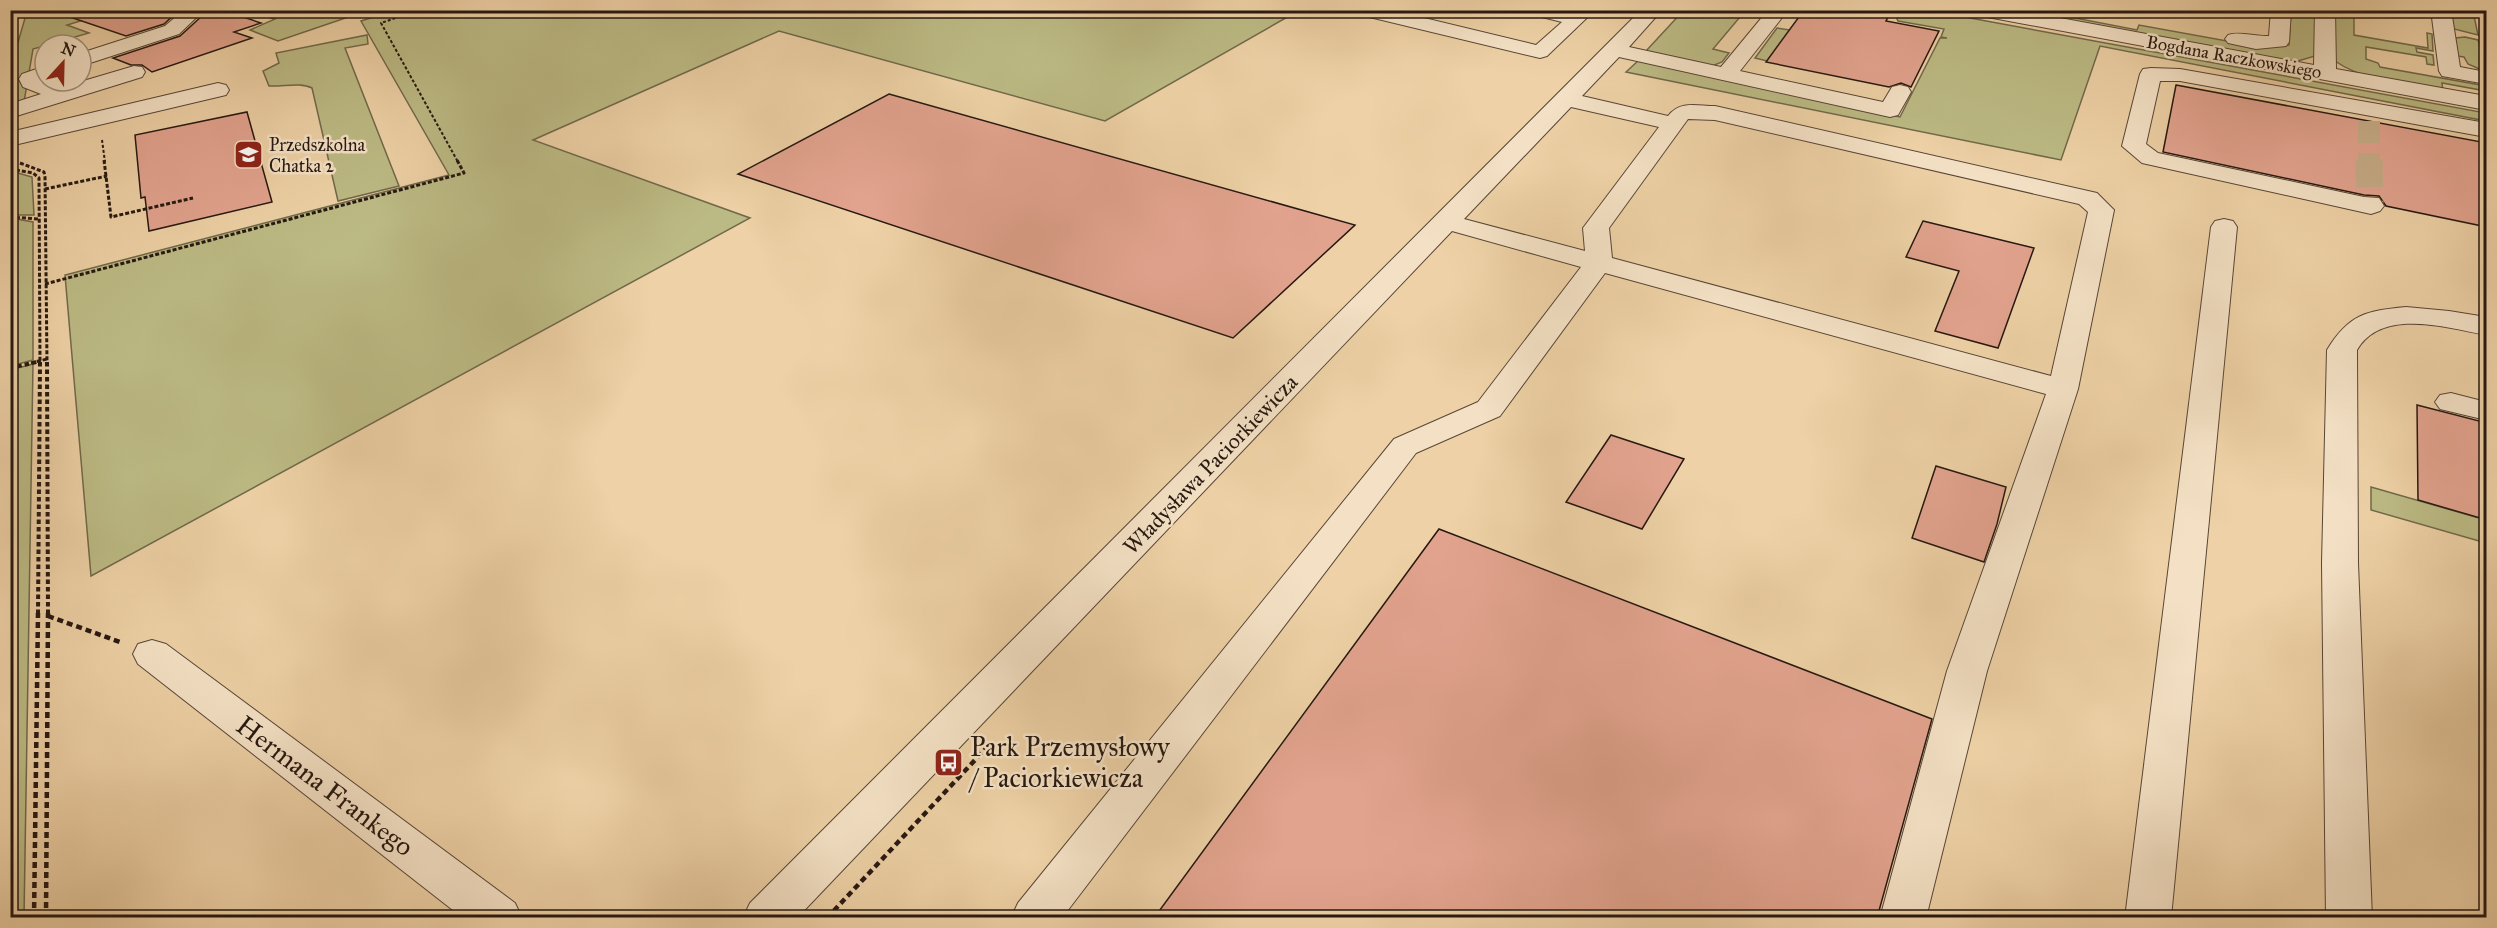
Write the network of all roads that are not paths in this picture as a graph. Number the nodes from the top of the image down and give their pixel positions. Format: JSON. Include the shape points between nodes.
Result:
{"nodes":[{"id":1,"x":186,"y":10,"type":"edge"},
{"id":2,"x":1364,"y":10,"type":"edge"},
{"id":3,"x":1779,"y":10,"type":"edge"},
{"id":4,"x":1982,"y":10,"type":"edge"},
{"id":5,"x":2073,"y":10,"type":"edge"},
{"id":6,"x":2281,"y":10,"type":"edge"},
{"id":7,"x":2325,"y":10,"type":"edge"},
{"id":8,"x":2441,"y":10,"type":"edge"},
{"id":9,"x":1590,"y":13,"type":"edge"},
{"id":10,"x":2011,"y":13,"type":"edge"},
{"id":11,"x":1640,"y":16,"type":"edge"},
{"id":12,"x":1533,"y":19,"type":"edge"},
{"id":13,"x":1560,"y":34,"type":"junction"},
{"id":14,"x":1615,"y":50,"type":"junction"},
{"id":15,"x":93,"y":56,"type":"edge"},
{"id":16,"x":134,"y":72,"type":"dead end"},
{"id":17,"x":2325,"y":73,"type":"junction"},
{"id":18,"x":1726,"y":75,"type":"junction"},
{"id":19,"x":2487,"y":78,"type":"edge"},
{"id":20,"x":2403,"y":88,"type":"junction"},
{"id":21,"x":218,"y":90,"type":"dead end"},
{"id":22,"x":1900,"y":92,"type":"dead end"},
{"id":23,"x":58,"y":93,"type":"edge"},
{"id":24,"x":63,"y":95,"type":"junction"},
{"id":25,"x":1567,"y":99,"type":"junction"},
{"id":26,"x":2487,"y":103,"type":"edge"},
{"id":27,"x":10,"y":111,"type":"edge"},
{"id":28,"x":2379,"y":117,"type":"junction"},
{"id":29,"x":1674,"y":124,"type":"junction"},
{"id":30,"x":2487,"y":130,"type":"edge"},
{"id":31,"x":12,"y":150,"type":"edge"},
{"id":32,"x":2370,"y":203,"type":"dead end"},
{"id":33,"x":1447,"y":222,"type":"junction"},
{"id":34,"x":2224,"y":227,"type":"dead end"},
{"id":35,"x":1599,"y":262,"type":"junction"},
{"id":36,"x":2487,"y":326,"type":"edge"},
{"id":37,"x":2063,"y":389,"type":"junction"},
{"id":38,"x":2451,"y":402,"type":"dead end"},
{"id":39,"x":2487,"y":411,"type":"edge"},
{"id":40,"x":152,"y":654,"type":"road end"},
{"id":41,"x":499,"y":918,"type":"edge"},
{"id":42,"x":766,"y":918,"type":"edge"},
{"id":43,"x":1034,"y":918,"type":"edge"},
{"id":44,"x":1903,"y":918,"type":"edge"},
{"id":45,"x":2148,"y":918,"type":"edge"},
{"id":46,"x":2349,"y":918,"type":"edge"}],
"edges":[{"from":1,"to":15,"type":"street","via":[[191,13],[172,30]]},
{"from":2,"to":13,"type":"street","via":[[1540,52]]},
{"from":3,"to":18,"type":"street"},
{"from":4,"to":10,"type":"street","name":"Bogdana Raczkowskiego"},
{"from":5,"to":6,"type":"street","via":[[2256,43],[2279,42]]},
{"from":7,"to":17,"type":"street"},
{"from":8,"to":19,"type":"street","via":[[2450,71]]},
{"from":9,"to":12,"type":"street"},
{"from":9,"to":13,"type":"street"},
{"from":10,"to":17,"type":"street","name":"Bogdana Raczkowskiego"},
{"from":11,"to":14,"type":"street","name":"Władysława Paciorkiewicza"},
{"from":12,"to":13,"type":"street"},
{"from":14,"to":18,"type":"street"},
{"from":14,"to":25,"type":"street","name":"Władysława Paciorkiewicza"},
{"from":16,"to":24,"type":"street"},
{"from":17,"to":20,"type":"street","name":"Bogdana Raczkowskiego"},
{"from":18,"to":22,"type":"street","via":[[1890,110]]},
{"from":20,"to":26,"type":"street","name":"Bogdana Raczkowskiego"},
{"from":20,"to":28,"type":"street","via":[[2406,111]]},
{"from":21,"to":31,"type":"street"},
{"from":23,"to":24,"type":"street"},
{"from":24,"to":27,"type":"street"},
{"from":25,"to":29,"type":"street"},
{"from":25,"to":33,"type":"street","name":"Władysława Paciorkiewicza"},
{"from":28,"to":30,"type":"street"},
{"from":28,"to":32,"type":"street","via":[[2180,75],[2151,74],[2134,146],[2150,158],[2371,206]]},
{"from":29,"to":35,"type":"street","via":[[1596,228]]},
{"from":29,"to":37,"type":"street","via":[[1682,112],[1715,113],[2088,198],[2101,210]]},
{"from":33,"to":35,"type":"street"},
{"from":33,"to":42,"type":"street","name":"Władysława Paciorkiewicza"},
{"from":34,"to":45,"type":"street"},
{"from":35,"to":37,"type":"street"},
{"from":35,"to":43,"type":"street","via":[[1489,409],[1406,446]]},
{"from":36,"to":46,"type":"street","via":[[2425,316],[2392,317],[2356,328],[2342,350],[2341,586]]},
{"from":37,"to":44,"type":"street","via":[[1967,671]]},
{"from":38,"to":39,"type":"street"},
{"from":40,"to":41,"type":"street","name":"Hermana Frankego"}]}
